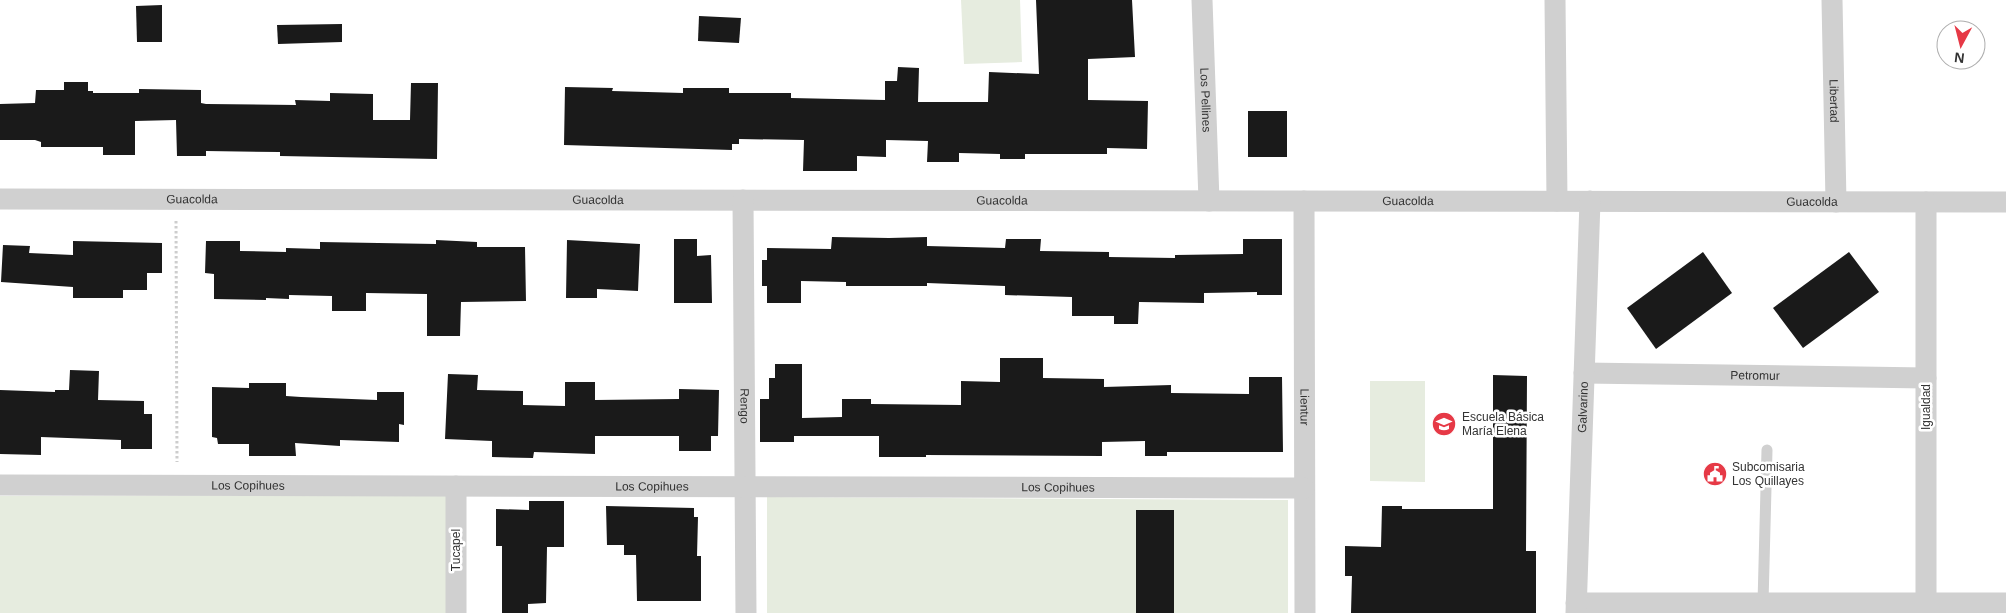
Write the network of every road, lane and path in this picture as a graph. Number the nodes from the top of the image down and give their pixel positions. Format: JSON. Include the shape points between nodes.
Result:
{"nodes":[{"id":1,"x":1202,"y":0,"type":"edge"},
{"id":2,"x":1555,"y":0,"type":"edge"},
{"id":3,"x":1832,"y":0,"type":"edge"},
{"id":4,"x":0,"y":199,"type":"edge"},
{"id":5,"x":742,"y":200,"type":"junction"},
{"id":6,"x":1209,"y":201,"type":"junction"},
{"id":7,"x":1304,"y":201,"type":"junction"},
{"id":8,"x":1557,"y":201,"type":"junction"},
{"id":9,"x":1590,"y":201,"type":"junction"},
{"id":10,"x":1836,"y":202,"type":"junction"},
{"id":11,"x":1926,"y":202,"type":"junction"},
{"id":12,"x":2006,"y":202,"type":"edge"},
{"id":13,"x":176,"y":220,"type":"dead end"},
{"id":14,"x":1584,"y":373,"type":"junction"},
{"id":15,"x":1926,"y":378,"type":"junction"},
{"id":16,"x":1767,"y":450,"type":"dead end"},
{"id":17,"x":0,"y":485,"type":"edge"},
{"id":18,"x":177,"y":486,"type":"junction"},
{"id":19,"x":456,"y":486,"type":"junction"},
{"id":20,"x":744,"y":487,"type":"junction"},
{"id":21,"x":1304,"y":488,"type":"junction"},
{"id":22,"x":1764,"y":603,"type":"junction"},
{"id":23,"x":2006,"y":603,"type":"edge"},
{"id":24,"x":1576,"y":608,"type":"edge"},
{"id":25,"x":1926,"y":608,"type":"edge"},
{"id":26,"x":456,"y":613,"type":"edge"},
{"id":27,"x":746,"y":613,"type":"edge"},
{"id":28,"x":1304,"y":613,"type":"edge"}],
"edges":[{"from":1,"to":6,"type":"street","name":"Los Pellines"},
{"from":2,"to":8,"type":"street"},
{"from":3,"to":10,"type":"street","name":"Libertad"},
{"from":4,"to":5,"type":"street","name":"Guacolda"},
{"from":5,"to":6,"type":"street","name":"Guacolda"},
{"from":5,"to":20,"type":"street","name":"Rengo"},
{"from":6,"to":7,"type":"street","name":"Guacolda"},
{"from":7,"to":8,"type":"street","name":"Guacolda"},
{"from":7,"to":21,"type":"street","name":"Lientur"},
{"from":8,"to":9,"type":"street","name":"Guacolda"},
{"from":9,"to":10,"type":"street","name":"Guacolda"},
{"from":9,"to":14,"type":"street","name":"Galvarino"},
{"from":10,"to":11,"type":"street","name":"Guacolda"},
{"from":11,"to":12,"type":"street","name":"Guacolda"},
{"from":11,"to":15,"type":"street","name":"Igualdad"},
{"from":13,"to":18,"type":"path"},
{"from":14,"to":15,"type":"street","name":"Petromur"},
{"from":14,"to":24,"type":"street","name":"Galvarino"},
{"from":15,"to":25,"type":"street","name":"Igualdad"},
{"from":16,"to":22,"type":"lane"},
{"from":17,"to":18,"type":"street","name":"Los Copihues"},
{"from":18,"to":19,"type":"street","name":"Los Copihues"},
{"from":19,"to":20,"type":"street","name":"Los Copihues"},
{"from":19,"to":26,"type":"street","name":"Tucapel"},
{"from":20,"to":21,"type":"street","name":"Los Copihues"},
{"from":20,"to":27,"type":"street","name":"Rengo"},
{"from":21,"to":28,"type":"street","name":"Lientur"},
{"from":22,"to":24,"type":"street"},
{"from":22,"to":25,"type":"street"},
{"from":23,"to":25,"type":"street"}]}
